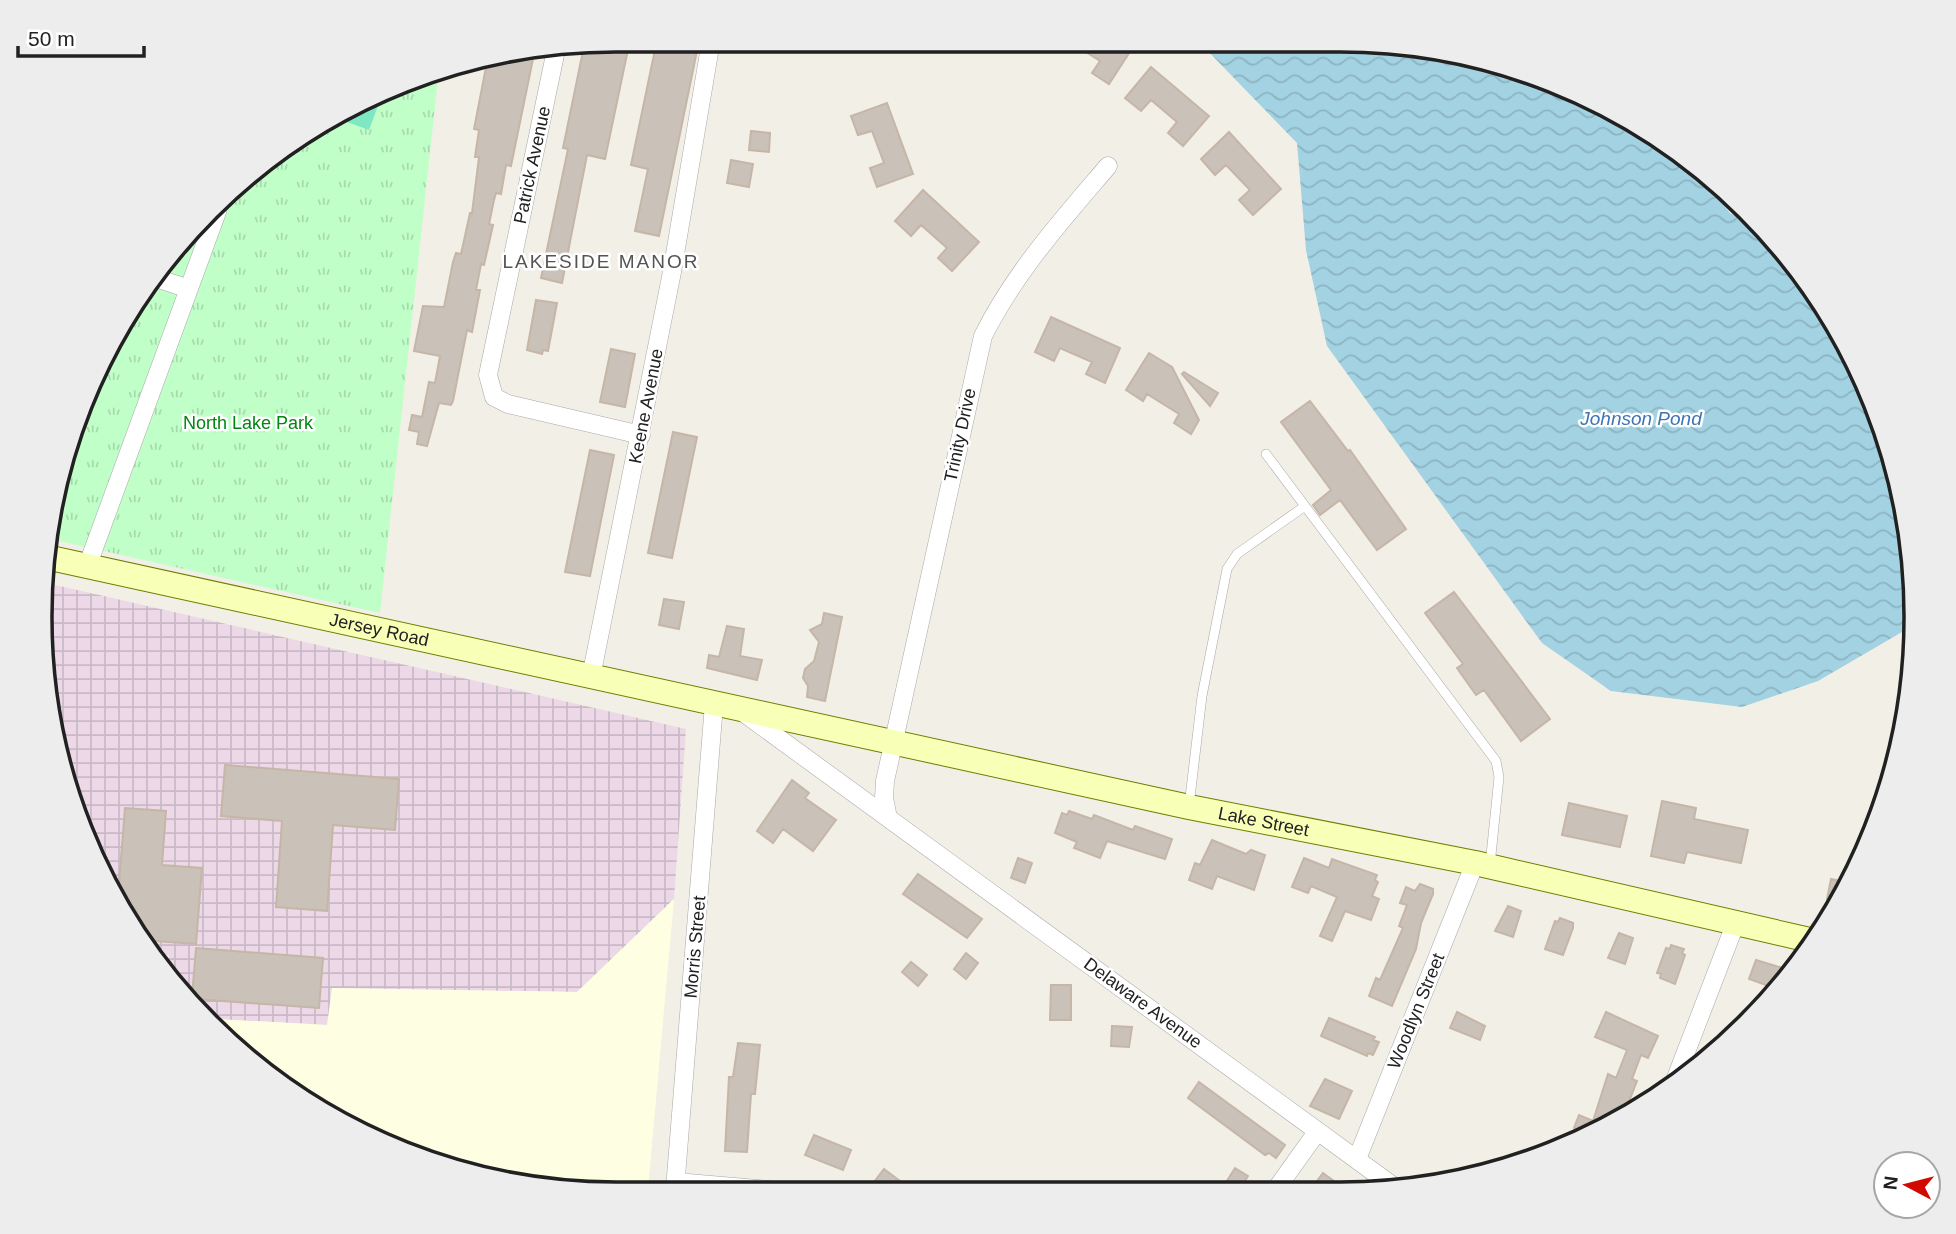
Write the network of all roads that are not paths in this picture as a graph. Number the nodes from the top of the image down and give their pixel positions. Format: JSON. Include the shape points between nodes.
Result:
{"nodes":[{"id":1,"x":709,"y":53,"type":"edge"},
{"id":2,"x":555,"y":56,"type":"edge"},
{"id":3,"x":1108,"y":166,"type":"dead end"},
{"id":4,"x":213,"y":224,"type":"edge"},
{"id":5,"x":164,"y":281,"type":"edge"},
{"id":6,"x":189,"y":289,"type":"junction"},
{"id":7,"x":641,"y":435,"type":"junction"},
{"id":8,"x":1266,"y":454,"type":"dead end"},
{"id":9,"x":1305,"y":506,"type":"junction"},
{"id":10,"x":56,"y":559,"type":"edge"},
{"id":11,"x":87,"y":567,"type":"junction"},
{"id":12,"x":591,"y":677,"type":"junction"},
{"id":13,"x":714,"y":704,"type":"junction"},
{"id":14,"x":741,"y":710,"type":"junction"},
{"id":15,"x":895,"y":742,"type":"junction"},
{"id":16,"x":1189,"y":807,"type":"junction"},
{"id":17,"x":888,"y":818,"type":"junction"},
{"id":18,"x":1483,"y":865,"type":"junction"},
{"id":19,"x":1736,"y":922,"type":"junction"},
{"id":20,"x":1803,"y":938,"type":"edge"},
{"id":21,"x":1680,"y":1067,"type":"edge"},
{"id":22,"x":1317,"y":1132,"type":"junction"},
{"id":23,"x":1357,"y":1159,"type":"junction"},
{"id":24,"x":1384,"y":1179,"type":"edge"},
{"id":25,"x":676,"y":1182,"type":"edge"},
{"id":26,"x":1281,"y":1182,"type":"edge"}],
"edges":[{"from":1,"to":7,"type":"street","name":"Keene Avenue"},
{"from":2,"to":7,"type":"street","name":"Patrick Avenue","via":[[488,375],[494,397],[508,404]]},
{"from":3,"to":15,"type":"street","name":"Trinity Drive","via":[[1032,256],[1002,299],[984,336]]},
{"from":4,"to":6,"type":"street"},
{"from":5,"to":6,"type":"street"},
{"from":6,"to":11,"type":"street"},
{"from":7,"to":12,"type":"street","name":"Keene Avenue"},
{"from":8,"to":9,"type":"lane"},
{"from":9,"to":16,"type":"lane","via":[[1237,554],[1227,569],[1202,696]]},
{"from":9,"to":18,"type":"lane","via":[[1496,761],[1499,777]]},
{"from":10,"to":11,"type":"street","name":"Jersey Road"},
{"from":11,"to":12,"type":"street","name":"Jersey Road"},
{"from":12,"to":13,"type":"street","name":"Jersey Road"},
{"from":13,"to":14,"type":"street","name":"Lake Street"},
{"from":13,"to":25,"type":"street","name":"Morris Street"},
{"from":14,"to":15,"type":"street","name":"Lake Street"},
{"from":14,"to":17,"type":"street","name":"Delaware Avenue"},
{"from":15,"to":16,"type":"street","name":"Lake Street"},
{"from":15,"to":17,"type":"street","via":[[885,781]]},
{"from":16,"to":18,"type":"street","name":"Lake Street"},
{"from":17,"to":22,"type":"street","name":"Delaware Avenue"},
{"from":18,"to":19,"type":"street","name":"Lake Street"},
{"from":18,"to":23,"type":"street","name":"Woodlyn Street"},
{"from":19,"to":20,"type":"street","name":"Lake Street"},
{"from":19,"to":21,"type":"street"},
{"from":22,"to":23,"type":"street","name":"Delaware Avenue"},
{"from":22,"to":26,"type":"street"},
{"from":23,"to":24,"type":"street","name":"Delaware Avenue"}]}
